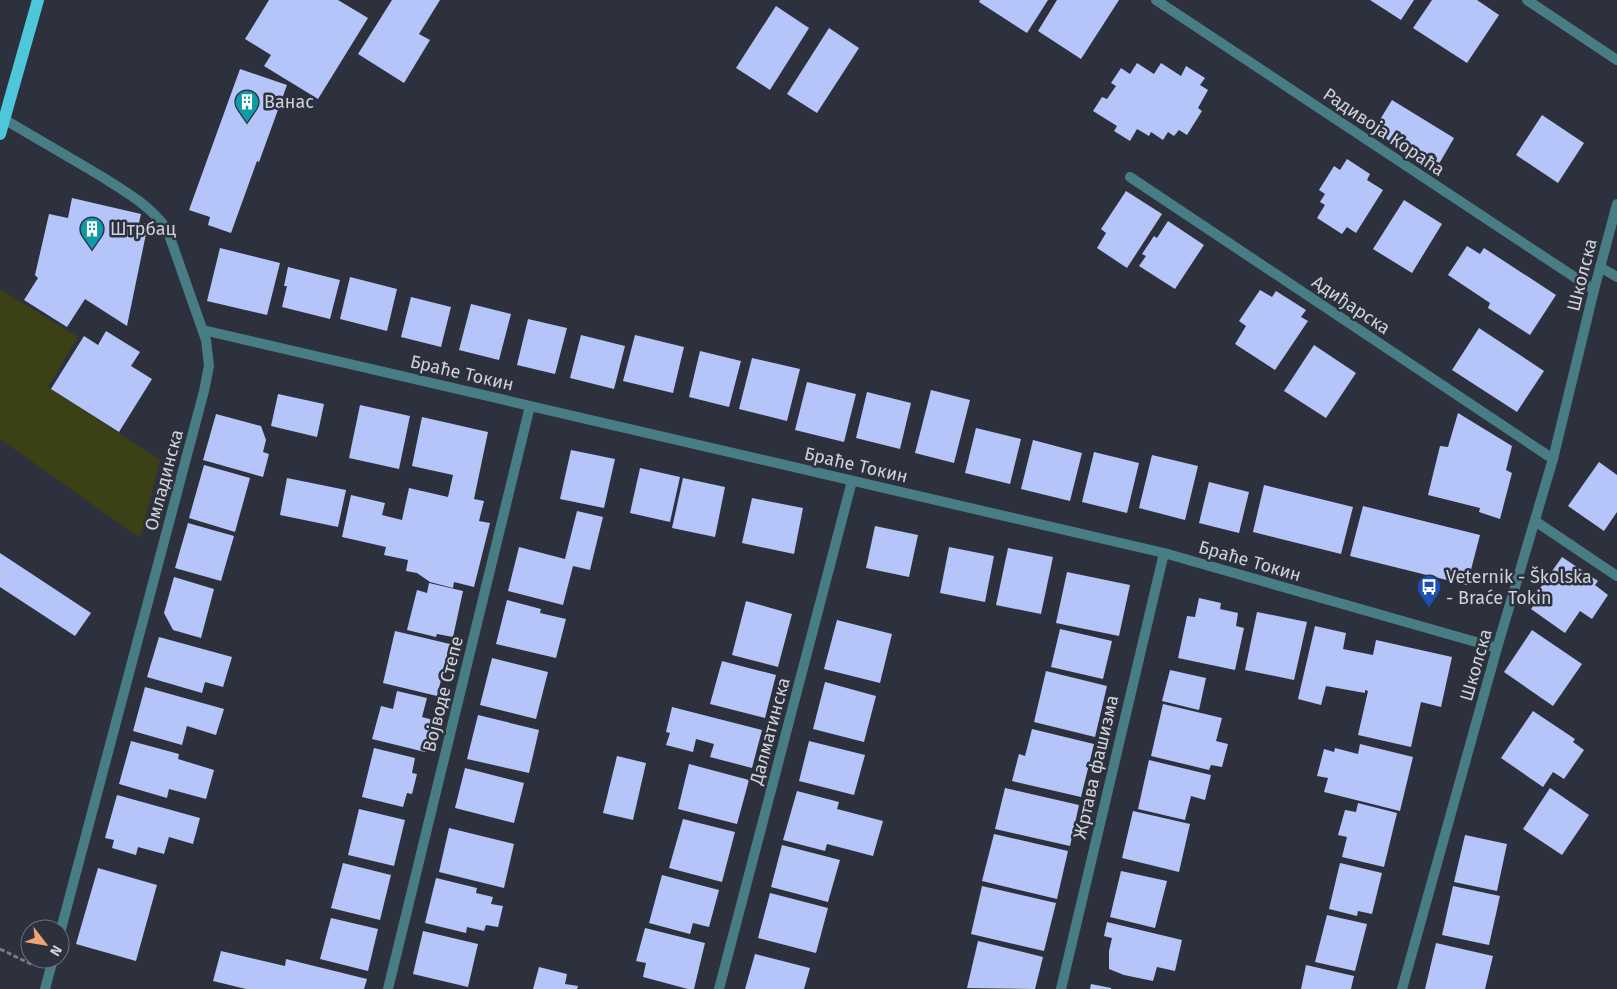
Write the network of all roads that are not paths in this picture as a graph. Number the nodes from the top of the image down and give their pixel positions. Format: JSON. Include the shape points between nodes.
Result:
{"nodes":[{"id":1,"x":38,"y":0,"type":"edge"},
{"id":2,"x":1156,"y":0,"type":"edge"},
{"id":3,"x":1527,"y":0,"type":"edge"},
{"id":4,"x":1617,"y":60,"type":"edge"},
{"id":5,"x":4,"y":120,"type":"junction"},
{"id":6,"x":0,"y":134,"type":"edge"},
{"id":7,"x":1130,"y":177,"type":"dead end"},
{"id":8,"x":1617,"y":204,"type":"edge"},
{"id":9,"x":1600,"y":267,"type":"junction"},
{"id":10,"x":1617,"y":277,"type":"edge"},
{"id":11,"x":1594,"y":290,"type":"junction"},
{"id":12,"x":203,"y":330,"type":"junction"},
{"id":13,"x":530,"y":406,"type":"junction"},
{"id":14,"x":1553,"y":459,"type":"junction"},
{"id":15,"x":852,"y":481,"type":"junction"},
{"id":16,"x":1536,"y":521,"type":"junction"},
{"id":17,"x":1164,"y":553,"type":"junction"},
{"id":18,"x":1617,"y":576,"type":"edge"},
{"id":19,"x":1497,"y":648,"type":"junction"},
{"id":20,"x":64,"y":919,"type":"edge"},
{"id":21,"x":51,"y":969,"type":"edge"},
{"id":22,"x":45,"y":989,"type":"edge"},
{"id":23,"x":388,"y":989,"type":"edge"},
{"id":24,"x":719,"y":989,"type":"edge"},
{"id":25,"x":1061,"y":989,"type":"edge"},
{"id":26,"x":1402,"y":989,"type":"edge"}],
"edges":[{"from":1,"to":5,"type":"main road"},
{"from":2,"to":11,"type":"street","name":"Радивоја Кораћа"},
{"from":3,"to":4,"type":"street"},
{"from":5,"to":6,"type":"main road"},
{"from":5,"to":12,"type":"street","name":"Омладинска","via":[[145,204],[157,216],[167,229]]},
{"from":7,"to":14,"type":"street","name":"Адиђарска"},
{"from":8,"to":9,"type":"street","name":"Школска"},
{"from":9,"to":10,"type":"street"},
{"from":9,"to":11,"type":"street","name":"Школска"},
{"from":11,"to":14,"type":"street","name":"Школска"},
{"from":12,"to":13,"type":"street","name":"Браће Токин"},
{"from":12,"to":20,"type":"street","name":"Омладинска","via":[[209,358],[208,376]]},
{"from":13,"to":15,"type":"street","name":"Браће Токин"},
{"from":13,"to":23,"type":"street","name":"Војводе Степе"},
{"from":14,"to":16,"type":"street","name":"Школска"},
{"from":15,"to":17,"type":"street","name":"Браће Токин"},
{"from":15,"to":24,"type":"street","name":"Далматинска"},
{"from":16,"to":18,"type":"street"},
{"from":16,"to":19,"type":"street","name":"Школска"},
{"from":17,"to":19,"type":"street","name":"Браће Токин"},
{"from":17,"to":25,"type":"street","name":"Жртава фашизма"},
{"from":19,"to":26,"type":"street","name":"Школска"},
{"from":21,"to":22,"type":"street"}]}
